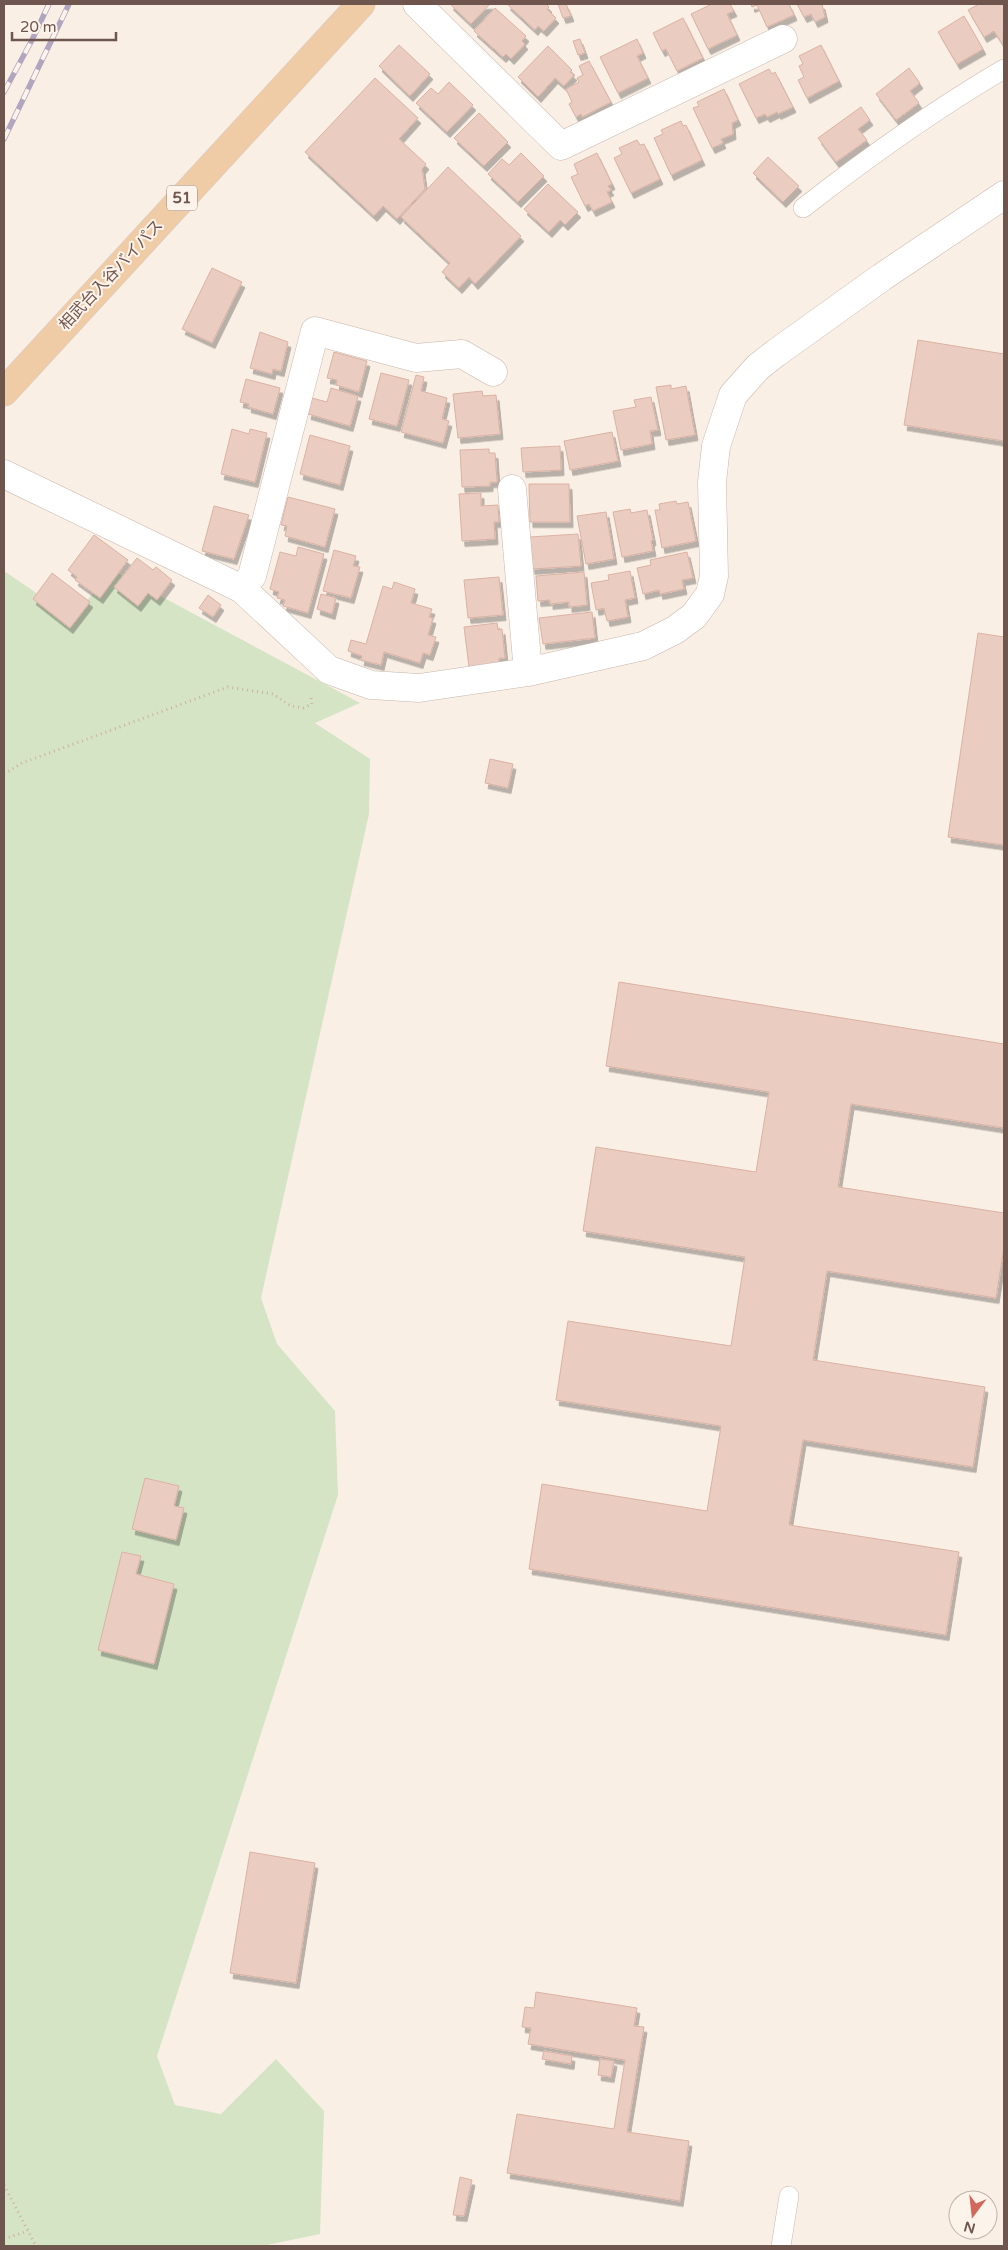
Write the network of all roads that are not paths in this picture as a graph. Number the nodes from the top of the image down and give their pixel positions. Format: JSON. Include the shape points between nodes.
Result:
{"nodes":[{"id":1,"x":361,"y":4,"type":"edge"},
{"id":2,"x":417,"y":4,"type":"edge"},
{"id":3,"x":783,"y":39,"type":"dead end"},
{"id":4,"x":1004,"y":69,"type":"edge"},
{"id":5,"x":1004,"y":195,"type":"edge"},
{"id":6,"x":804,"y":208,"type":"dead end"},
{"id":7,"x":493,"y":372,"type":"dead end"},
{"id":8,"x":4,"y":392,"type":"edge"},
{"id":9,"x":4,"y":474,"type":"edge"},
{"id":10,"x":512,"y":489,"type":"dead end"},
{"id":11,"x":242,"y":589,"type":"junction"},
{"id":12,"x":528,"y":672,"type":"junction"},
{"id":13,"x":789,"y":2196,"type":"dead end"},
{"id":14,"x":781,"y":2246,"type":"edge"}],
"edges":[{"from":1,"to":8,"type":"main road","name":"相武台入谷バイパス","number":"51"},
{"from":2,"to":3,"type":"street","via":[[561,146]]},
{"from":4,"to":6,"type":"lane","via":[[974,86]]},
{"from":5,"to":12,"type":"street","via":[[770,358],[733,395],[716,446],[712,482],[714,576],[710,594],[694,616],[643,646]]},
{"from":7,"to":11,"type":"street","via":[[462,354],[416,358],[314,332],[252,576]]},
{"from":9,"to":11,"type":"street"},
{"from":10,"to":12,"type":"street"},
{"from":11,"to":12,"type":"street","via":[[329,670],[371,685],[420,688]]},
{"from":13,"to":14,"type":"lane"}]}
